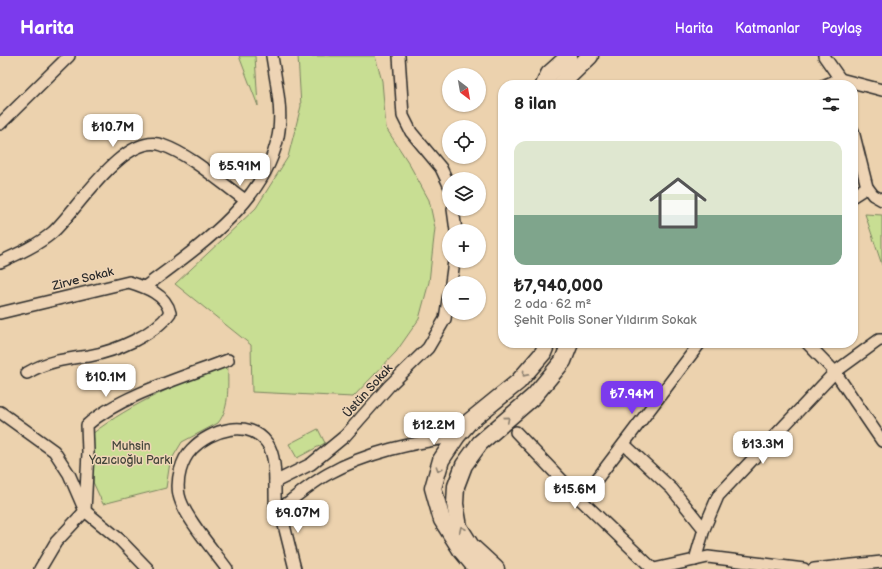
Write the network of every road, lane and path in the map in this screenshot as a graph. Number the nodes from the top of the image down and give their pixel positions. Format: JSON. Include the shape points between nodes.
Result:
{"nodes":[{"id":1,"x":69,"y":56,"type":"edge"},
{"id":2,"x":272,"y":56,"type":"edge"},
{"id":3,"x":399,"y":56,"type":"edge"},
{"id":4,"x":569,"y":56,"type":"edge"},
{"id":5,"x":590,"y":56,"type":"edge"},
{"id":6,"x":824,"y":56,"type":"edge"},
{"id":7,"x":546,"y":80,"type":"edge"},
{"id":8,"x":565,"y":80,"type":"edge"},
{"id":9,"x":840,"y":80,"type":"edge"},
{"id":10,"x":858,"y":85,"type":"edge"},
{"id":11,"x":882,"y":90,"type":"edge"},
{"id":12,"x":0,"y":124,"type":"edge"},
{"id":13,"x":858,"y":151,"type":"edge"},
{"id":14,"x":443,"y":172,"type":"edge"},
{"id":15,"x":867,"y":187,"type":"junction"},
{"id":16,"x":858,"y":193,"type":"edge"},
{"id":17,"x":245,"y":200,"type":"junction"},
{"id":18,"x":882,"y":200,"type":"edge"},
{"id":19,"x":0,"y":262,"type":"edge"},
{"id":20,"x":145,"y":287,"type":"junction"},
{"id":21,"x":0,"y":313,"type":"edge"},
{"id":22,"x":444,"y":320,"type":"edge"},
{"id":23,"x":882,"y":340,"type":"edge"},
{"id":24,"x":545,"y":348,"type":"edge"},
{"id":25,"x":568,"y":348,"type":"edge"},
{"id":26,"x":696,"y":348,"type":"edge"},
{"id":27,"x":813,"y":348,"type":"edge"},
{"id":28,"x":228,"y":360,"type":"dead end"},
{"id":29,"x":835,"y":372,"type":"junction"},
{"id":30,"x":27,"y":373,"type":"dead end"},
{"id":31,"x":0,"y":412,"type":"edge"},
{"id":32,"x":516,"y":432,"type":"dead end"},
{"id":33,"x":457,"y":436,"type":"junction"},
{"id":34,"x":882,"y":441,"type":"edge"},
{"id":35,"x":624,"y":444,"type":"junction"},
{"id":36,"x":275,"y":482,"type":"junction"},
{"id":37,"x":581,"y":500,"type":"junction"},
{"id":38,"x":85,"y":511,"type":"junction"},
{"id":39,"x":276,"y":512,"type":"junction"},
{"id":40,"x":704,"y":529,"type":"junction"},
{"id":41,"x":695,"y":560,"type":"junction"},
{"id":42,"x":882,"y":562,"type":"edge"},
{"id":43,"x":40,"y":569,"type":"edge"},
{"id":44,"x":148,"y":569,"type":"edge"},
{"id":45,"x":227,"y":569,"type":"edge"},
{"id":46,"x":295,"y":569,"type":"edge"},
{"id":47,"x":477,"y":569,"type":"edge"},
{"id":48,"x":496,"y":569,"type":"edge"},
{"id":49,"x":653,"y":569,"type":"edge"},
{"id":50,"x":804,"y":569,"type":"edge"},
{"id":51,"x":814,"y":569,"type":"edge"}],
"edges":[{"from":1,"to":12,"type":"street"},
{"from":2,"to":17,"type":"street","via":[[279,112],[277,141],[265,175]]},
{"from":3,"to":14,"type":"street","via":[[403,116],[411,132]]},
{"from":4,"to":7,"type":"street","via":[[549,74]]},
{"from":5,"to":8,"type":"street"},
{"from":6,"to":9,"type":"street"},
{"from":10,"to":11,"type":"street"},
{"from":13,"to":15,"type":"street"},
{"from":15,"to":16,"type":"street"},
{"from":15,"to":18,"type":"street","via":[[873,195]]},
{"from":17,"to":19,"type":"street","via":[[181,154],[160,144],[140,145],[119,158],[52,233],[26,250]]},
{"from":17,"to":20,"type":"street","via":[[232,217]]},
{"from":20,"to":21,"type":"street","name":"Zirve Sokak","via":[[129,282],[109,285]]},
{"from":20,"to":30,"type":"street","name":"Zirve Sokak","via":[[160,296],[169,306],[170,313],[147,334],[91,355],[40,365]]},
{"from":22,"to":36,"type":"street","name":"Üstün Sokak","via":[[428,348],[389,386],[345,436],[311,464]]},
{"from":23,"to":29,"type":"street"},
{"from":24,"to":33,"type":"street","one_way":true,"via":[[518,382]]},
{"from":48,"to":25,"type":"street","one_way":true,"via":[[471,546],[459,527],[455,504],[456,486],[464,465],[480,443],[534,396],[563,361]]},
{"from":26,"to":35,"type":"street"},
{"from":27,"to":29,"type":"street"},
{"from":28,"to":38,"type":"street","via":[[144,393],[99,414],[87,425]]},
{"from":29,"to":34,"type":"street"},
{"from":29,"to":40,"type":"street","via":[[718,496]]},
{"from":31,"to":38,"type":"street","via":[[54,451],[69,474]]},
{"from":32,"to":37,"type":"street"},
{"from":33,"to":39,"type":"street","via":[[409,444],[361,459],[328,474]]},
{"from":33,"to":47,"type":"street","one_way":true,"via":[[441,460],[433,488],[442,520]]},
{"from":35,"to":37,"type":"street"},
{"from":35,"to":40,"type":"street","via":[[672,489]]},
{"from":36,"to":39,"type":"street"},
{"from":36,"to":45,"type":"street","via":[[273,457],[268,444],[260,435],[249,430],[237,428],[207,438],[192,449],[183,460],[179,477],[179,495],[189,516]]},
{"from":37,"to":49,"type":"street"},
{"from":38,"to":43,"type":"street","via":[[56,542]]},
{"from":38,"to":44,"type":"street","via":[[120,540]]},
{"from":39,"to":46,"type":"street","via":[[283,521]]},
{"from":40,"to":41,"type":"street"},
{"from":41,"to":49,"type":"street"},
{"from":41,"to":50,"type":"street","via":[[708,557]]},
{"from":42,"to":51,"type":"street"}]}
